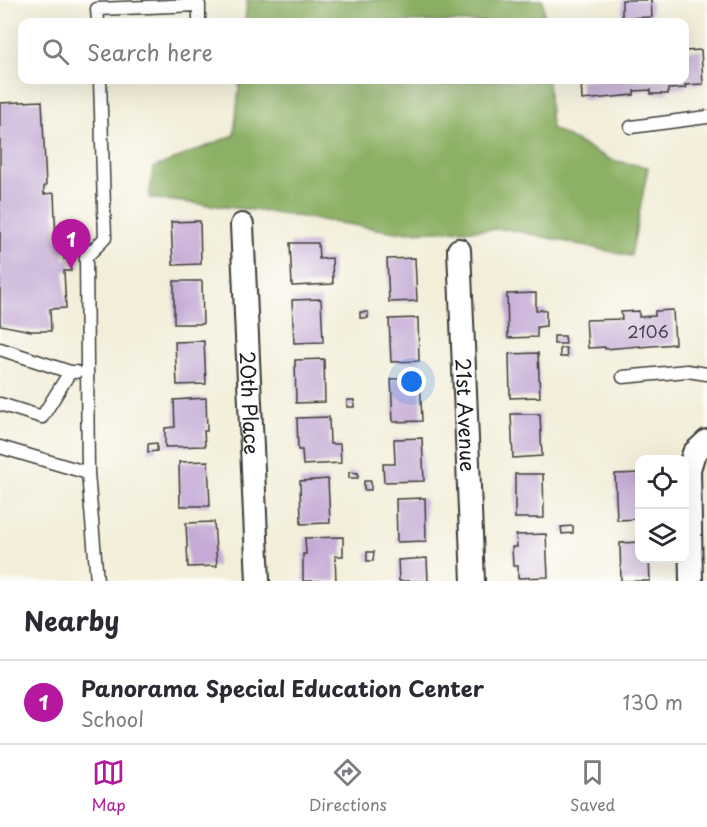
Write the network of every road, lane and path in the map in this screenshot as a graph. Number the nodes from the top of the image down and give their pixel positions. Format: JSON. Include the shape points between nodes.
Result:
{"nodes":[{"id":1,"x":98,"y":18,"type":"edge"},
{"id":2,"x":200,"y":18,"type":"edge"},
{"id":3,"x":100,"y":84,"type":"edge"},
{"id":4,"x":707,"y":117,"type":"edge"},
{"id":5,"x":631,"y":127,"type":"dead end"},
{"id":6,"x":242,"y":225,"type":"dead end"},
{"id":7,"x":459,"y":249,"type":"dead end"},
{"id":8,"x":0,"y":349,"type":"edge"},
{"id":9,"x":87,"y":371,"type":"junction"},
{"id":10,"x":70,"y":372,"type":"junction"},
{"id":11,"x":707,"y":374,"type":"edge"},
{"id":12,"x":623,"y":377,"type":"dead end"},
{"id":13,"x":0,"y":404,"type":"edge"},
{"id":14,"x":707,"y":441,"type":"edge"},
{"id":15,"x":0,"y":447,"type":"edge"},
{"id":16,"x":88,"y":473,"type":"junction"},
{"id":17,"x":698,"y":539,"type":"edge"},
{"id":18,"x":97,"y":581,"type":"edge"},
{"id":19,"x":258,"y":581,"type":"edge"},
{"id":20,"x":473,"y":581,"type":"edge"},
{"id":21,"x":691,"y":581,"type":"edge"}],
"edges":[{"from":1,"to":2,"type":"lane","via":[[97,9],[199,5]]},
{"from":3,"to":9,"type":"lane","via":[[105,238],[86,257]]},
{"from":4,"to":5,"type":"lane"},
{"from":6,"to":19,"type":"street","name":"20th Place"},
{"from":7,"to":20,"type":"street","name":"21st Avenue"},
{"from":8,"to":10,"type":"lane"},
{"from":9,"to":10,"type":"lane"},
{"from":9,"to":16,"type":"lane"},
{"from":10,"to":13,"type":"lane","via":[[42,417]]},
{"from":11,"to":12,"type":"lane","via":[[687,371]]},
{"from":14,"to":17,"type":"street","via":[[694,453],[688,470]]},
{"from":15,"to":16,"type":"lane"},
{"from":16,"to":18,"type":"lane"},
{"from":17,"to":21,"type":"street"}]}
